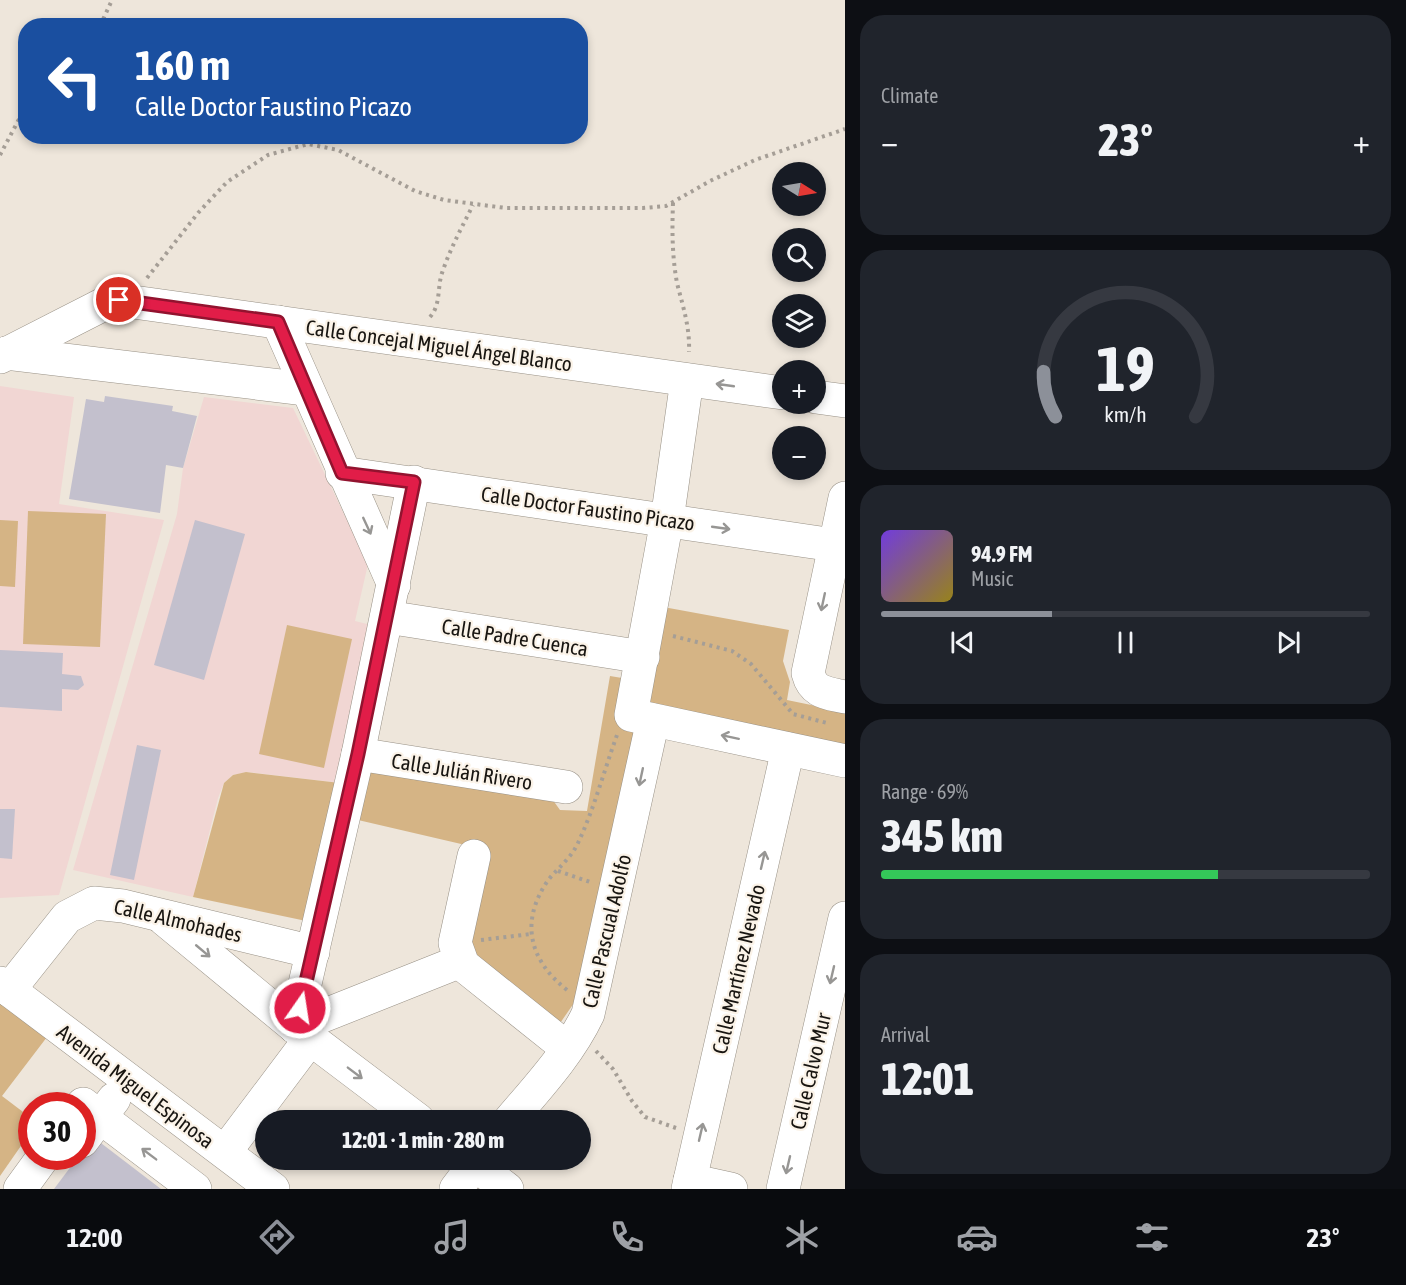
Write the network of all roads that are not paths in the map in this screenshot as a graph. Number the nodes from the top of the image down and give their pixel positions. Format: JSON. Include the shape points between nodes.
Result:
{"nodes":[{"id":1,"x":278,"y":322,"type":"junction"},
{"id":2,"x":3,"y":355,"type":"edge"},
{"id":3,"x":687,"y":380,"type":"junction"},
{"id":4,"x":306,"y":389,"type":"junction"},
{"id":5,"x":772,"y":392,"type":"edge"},
{"id":6,"x":826,"y":399,"type":"edge"},
{"id":7,"x":845,"y":401,"type":"edge"},
{"id":8,"x":342,"y":473,"type":"junction"},
{"id":9,"x":414,"y":482,"type":"junction"},
{"id":10,"x":845,"y":498,"type":"edge"},
{"id":11,"x":667,"y":520,"type":"junction"},
{"id":12,"x":834,"y":545,"type":"junction"},
{"id":13,"x":394,"y":585,"type":"junction"},
{"id":14,"x":387,"y":617,"type":"junction"},
{"id":15,"x":645,"y":644,"type":"junction"},
{"id":16,"x":840,"y":711,"type":"edge"},
{"id":17,"x":642,"y":718,"type":"junction"},
{"id":18,"x":788,"y":749,"type":"junction"},
{"id":19,"x":358,"y":754,"type":"junction"},
{"id":20,"x":845,"y":761,"type":"edge"},
{"id":21,"x":566,"y":787,"type":"dead end"},
{"id":22,"x":474,"y":856,"type":"dead end"},
{"id":23,"x":158,"y":914,"type":"junction"},
{"id":24,"x":845,"y":918,"type":"edge"},
{"id":25,"x":313,"y":952,"type":"junction"},
{"id":26,"x":458,"y":952,"type":"junction"},
{"id":27,"x":5,"y":987,"type":"edge"},
{"id":28,"x":578,"y":1030,"type":"junction"},
{"id":29,"x":303,"y":1033,"type":"junction"},
{"id":30,"x":118,"y":1074,"type":"junction"},
{"id":31,"x":96,"y":1105,"type":"edge"},
{"id":32,"x":405,"y":1110,"type":"edge"},
{"id":33,"x":518,"y":1110,"type":"edge"},
{"id":34,"x":96,"y":1123,"type":"edge"},
{"id":35,"x":225,"y":1152,"type":"junction"},
{"id":36,"x":34,"y":1170,"type":"edge"},
{"id":37,"x":61,"y":1170,"type":"edge"},
{"id":38,"x":473,"y":1170,"type":"edge"},
{"id":39,"x":689,"y":1184,"type":"edge"},
{"id":40,"x":20,"y":1189,"type":"edge"},
{"id":41,"x":48,"y":1189,"type":"edge"},
{"id":42,"x":195,"y":1189,"type":"edge"},
{"id":43,"x":273,"y":1189,"type":"edge"},
{"id":44,"x":507,"y":1189,"type":"edge"},
{"id":45,"x":731,"y":1189,"type":"edge"},
{"id":46,"x":783,"y":1189,"type":"edge"}],
"edges":[{"from":1,"to":2,"type":"street","name":"Calle Concejal Miguel Ángel Blanco","via":[[119,300]]},
{"from":1,"to":3,"type":"street","name":"Calle Concejal Miguel Ángel Blanco"},
{"from":1,"to":4,"type":"street"},
{"from":2,"to":4,"type":"street"},
{"from":5,"to":3,"type":"street","name":"Calle Concejal Miguel Ángel Blanco","one_way":true},
{"from":3,"to":11,"type":"street","name":"Calle Pascual Adolfo"},
{"from":4,"to":8,"type":"street"},
{"from":6,"to":7,"type":"street"},
{"from":8,"to":9,"type":"street","name":"Calle Doctor Faustino Picazo"},
{"from":8,"to":13,"type":"street","one_way":true},
{"from":9,"to":11,"type":"street","name":"Calle Doctor Faustino Picazo"},
{"from":9,"to":13,"type":"street"},
{"from":10,"to":12,"type":"street"},
{"from":11,"to":12,"type":"street","name":"Calle Doctor Faustino Picazo","one_way":true},
{"from":11,"to":15,"type":"street","name":"Calle Pascual Adolfo"},
{"from":12,"to":16,"type":"street","one_way":true,"via":[[808,673],[810,684]]},
{"from":13,"to":14,"type":"street"},
{"from":14,"to":15,"type":"street","name":"Calle Padre Cuenca"},
{"from":14,"to":19,"type":"street"},
{"from":15,"to":17,"type":"street","name":"Calle Pascual Adolfo"},
{"from":18,"to":17,"type":"street","one_way":true},
{"from":17,"to":28,"type":"street","name":"Calle Pascual Adolfo","one_way":true,"via":[[616,893]]},
{"from":18,"to":20,"type":"street"},
{"from":39,"to":18,"type":"street","name":"Calle Martínez Nevado","one_way":true},
{"from":19,"to":21,"type":"street","name":"Calle Julián Rivero"},
{"from":19,"to":25,"type":"street"},
{"from":22,"to":26,"type":"street"},
{"from":23,"to":25,"type":"street","name":"Calle Almohades"},
{"from":23,"to":27,"type":"street","name":"Calle Almohades","via":[[94,903],[80,908],[66,917]]},
{"from":23,"to":29,"type":"street","one_way":true},
{"from":24,"to":46,"type":"street","name":"Calle Calvo Mur","one_way":true},
{"from":25,"to":29,"type":"street"},
{"from":26,"to":28,"type":"street"},
{"from":26,"to":29,"type":"street"},
{"from":27,"to":30,"type":"street","name":"Avenida Miguel Espinosa"},
{"from":28,"to":33,"type":"street","name":"Calle Pascual Adolfo"},
{"from":29,"to":32,"type":"street","one_way":true},
{"from":29,"to":35,"type":"street"},
{"from":30,"to":31,"type":"street"},
{"from":30,"to":35,"type":"street","name":"Avenida Miguel Espinosa"},
{"from":42,"to":34,"type":"street","one_way":true},
{"from":35,"to":43,"type":"street","name":"Avenida Miguel Espinosa"},
{"from":36,"to":40,"type":"street"},
{"from":37,"to":41,"type":"street"},
{"from":38,"to":44,"type":"street"},
{"from":39,"to":45,"type":"street"}]}
